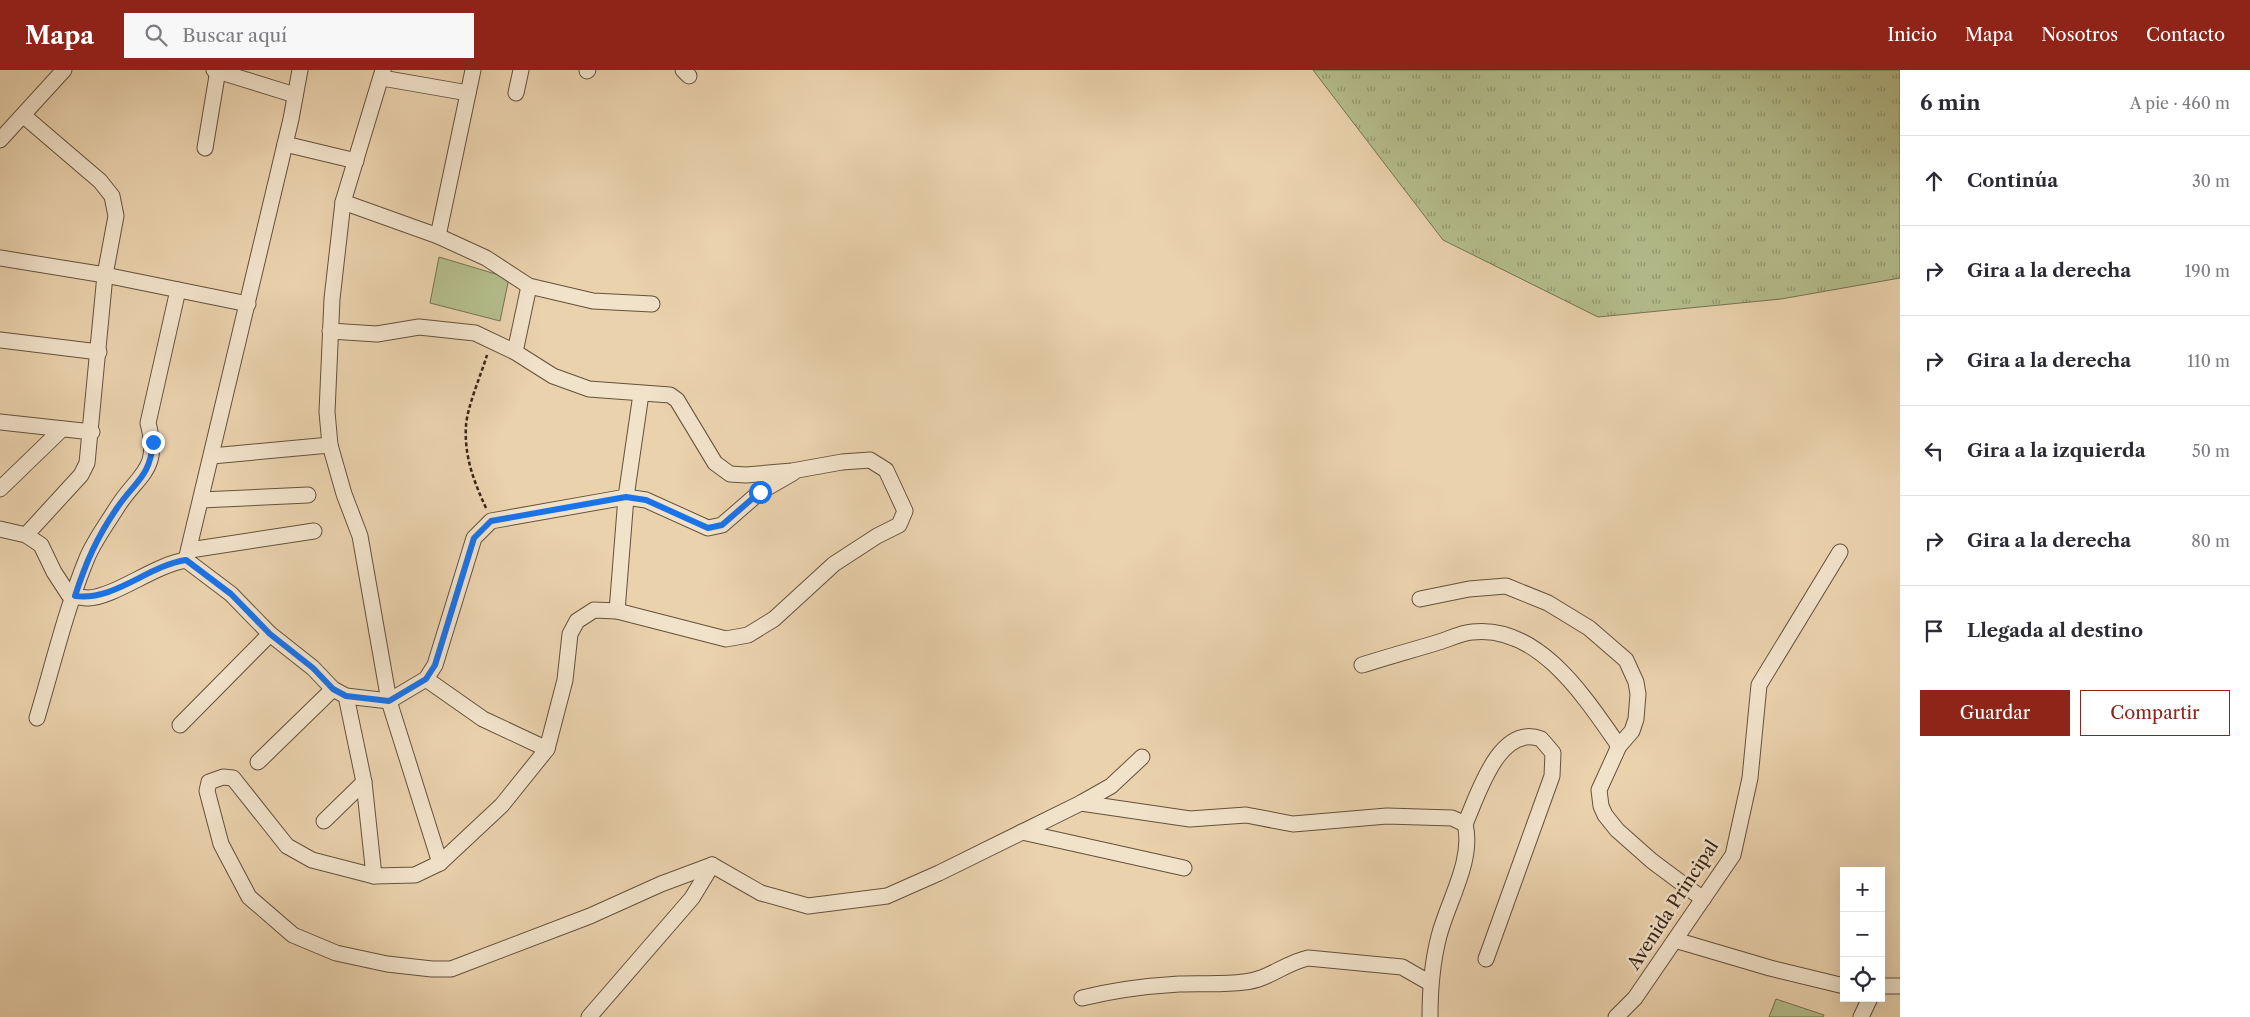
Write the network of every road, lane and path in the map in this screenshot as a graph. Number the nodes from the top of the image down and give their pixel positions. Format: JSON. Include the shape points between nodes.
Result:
{"nodes":[{"id":1,"x":64,"y":70,"type":"edge"},
{"id":2,"x":217,"y":70,"type":"edge"},
{"id":3,"x":300,"y":70,"type":"edge"},
{"id":4,"x":472,"y":70,"type":"edge"},
{"id":5,"x":521,"y":70,"type":"edge"},
{"id":6,"x":382,"y":74,"type":"edge"},
{"id":7,"x":468,"y":92,"type":"junction"},
{"id":8,"x":516,"y":93,"type":"dead end"},
{"id":9,"x":295,"y":95,"type":"junction"},
{"id":10,"x":24,"y":116,"type":"junction"},
{"id":11,"x":0,"y":140,"type":"edge"},
{"id":12,"x":285,"y":144,"type":"junction"},
{"id":13,"x":205,"y":148,"type":"dead end"},
{"id":14,"x":356,"y":161,"type":"junction"},
{"id":15,"x":343,"y":202,"type":"junction"},
{"id":16,"x":438,"y":236,"type":"junction"},
{"id":17,"x":0,"y":258,"type":"edge"},
{"id":18,"x":105,"y":275,"type":"junction"},
{"id":19,"x":529,"y":286,"type":"junction"},
{"id":20,"x":178,"y":290,"type":"junction"},
{"id":21,"x":248,"y":304,"type":"junction"},
{"id":22,"x":652,"y":304,"type":"dead end"},
{"id":23,"x":330,"y":331,"type":"junction"},
{"id":24,"x":0,"y":340,"type":"edge"},
{"id":25,"x":491,"y":340,"type":"junction"},
{"id":26,"x":98,"y":352,"type":"junction"},
{"id":27,"x":515,"y":352,"type":"junction"},
{"id":28,"x":641,"y":394,"type":"junction"},
{"id":29,"x":0,"y":422,"type":"edge"},
{"id":30,"x":62,"y":429,"type":"junction"},
{"id":31,"x":92,"y":432,"type":"junction"},
{"id":32,"x":330,"y":446,"type":"junction"},
{"id":33,"x":212,"y":456,"type":"junction"},
{"id":34,"x":799,"y":470,"type":"junction"},
{"id":35,"x":0,"y":489,"type":"edge"},
{"id":36,"x":308,"y":495,"type":"dead end"},
{"id":37,"x":626,"y":497,"type":"junction"},
{"id":38,"x":201,"y":500,"type":"junction"},
{"id":39,"x":491,"y":521,"type":"junction"},
{"id":40,"x":0,"y":530,"type":"edge"},
{"id":41,"x":314,"y":531,"type":"dead end"},
{"id":42,"x":26,"y":535,"type":"junction"},
{"id":43,"x":1840,"y":552,"type":"dead end"},
{"id":44,"x":188,"y":555,"type":"junction"},
{"id":45,"x":75,"y":596,"type":"junction"},
{"id":46,"x":1420,"y":599,"type":"dead end"},
{"id":47,"x":617,"y":611,"type":"junction"},
{"id":48,"x":270,"y":634,"type":"junction"},
{"id":49,"x":1362,"y":665,"type":"dead end"},
{"id":50,"x":426,"y":679,"type":"junction"},
{"id":51,"x":340,"y":692,"type":"junction"},
{"id":52,"x":389,"y":701,"type":"junction"},
{"id":53,"x":37,"y":718,"type":"dead end"},
{"id":54,"x":180,"y":725,"type":"dead end"},
{"id":55,"x":1619,"y":746,"type":"junction"},
{"id":56,"x":547,"y":749,"type":"junction"},
{"id":57,"x":1142,"y":757,"type":"dead end"},
{"id":58,"x":258,"y":762,"type":"dead end"},
{"id":59,"x":364,"y":782,"type":"junction"},
{"id":60,"x":1081,"y":803,"type":"junction"},
{"id":61,"x":324,"y":821,"type":"dead end"},
{"id":62,"x":1465,"y":824,"type":"junction"},
{"id":63,"x":1022,"y":832,"type":"junction"},
{"id":64,"x":440,"y":863,"type":"junction"},
{"id":65,"x":712,"y":865,"type":"junction"},
{"id":66,"x":1184,"y":868,"type":"dead end"},
{"id":67,"x":374,"y":876,"type":"junction"},
{"id":68,"x":1703,"y":899,"type":"junction"},
{"id":69,"x":1675,"y":940,"type":"junction"},
{"id":70,"x":1486,"y":959,"type":"dead end"},
{"id":71,"x":1430,"y":983,"type":"junction"},
{"id":72,"x":1840,"y":985,"type":"edge"},
{"id":73,"x":1885,"y":986,"type":"edge"},
{"id":74,"x":1900,"y":986,"type":"edge"},
{"id":75,"x":1082,"y":998,"type":"dead end"},
{"id":76,"x":1868,"y":1002,"type":"edge"},
{"id":77,"x":589,"y":1017,"type":"edge"},
{"id":78,"x":1430,"y":1017,"type":"edge"},
{"id":79,"x":1616,"y":1017,"type":"edge"},
{"id":80,"x":1861,"y":1017,"type":"edge"}],
"edges":[{"from":1,"to":10,"type":"street"},
{"from":2,"to":9,"type":"street"},
{"from":2,"to":13,"type":"street"},
{"from":3,"to":9,"type":"street"},
{"from":4,"to":7,"type":"street"},
{"from":5,"to":8,"type":"street"},
{"from":6,"to":7,"type":"street"},
{"from":6,"to":14,"type":"street"},
{"from":7,"to":16,"type":"street"},
{"from":9,"to":12,"type":"street"},
{"from":10,"to":11,"type":"street"},
{"from":10,"to":18,"type":"street","via":[[100,181],[112,196],[116,216]]},
{"from":12,"to":14,"type":"street"},
{"from":12,"to":21,"type":"street"},
{"from":14,"to":15,"type":"street"},
{"from":15,"to":16,"type":"street"},
{"from":15,"to":23,"type":"street"},
{"from":16,"to":19,"type":"street","via":[[486,258]]},
{"from":17,"to":18,"type":"street"},
{"from":18,"to":20,"type":"street"},
{"from":18,"to":26,"type":"street"},
{"from":19,"to":22,"type":"street","via":[[593,301]]},
{"from":19,"to":27,"type":"street"},
{"from":20,"to":21,"type":"street"},
{"from":20,"to":45,"type":"street","via":[[148,423],[153,442],[152,460],[143,477],[118,506],[87,557]]},
{"from":21,"to":33,"type":"street"},
{"from":23,"to":25,"type":"street","via":[[377,334],[419,327],[475,333]]},
{"from":23,"to":32,"type":"street","via":[[327,412]]},
{"from":24,"to":26,"type":"street"},
{"from":25,"to":27,"type":"street"},
{"from":25,"to":39,"type":"path","via":[[466,425],[472,478]]},
{"from":26,"to":31,"type":"street"},
{"from":27,"to":28,"type":"street","via":[[553,376],[589,389]]},
{"from":28,"to":34,"type":"street","via":[[670,395],[677,400],[715,463],[730,474],[746,476]]},
{"from":28,"to":37,"type":"street"},
{"from":29,"to":30,"type":"street"},
{"from":30,"to":31,"type":"street"},
{"from":30,"to":35,"type":"street"},
{"from":31,"to":42,"type":"street","via":[[87,463],[81,476]]},
{"from":32,"to":33,"type":"street"},
{"from":32,"to":52,"type":"street","via":[[360,536]]},
{"from":33,"to":38,"type":"street"},
{"from":34,"to":37,"type":"street","via":[[760,492],[722,525],[708,528],[646,500]]},
{"from":34,"to":47,"type":"street","via":[[870,460],[886,470],[901,498],[905,511],[899,526],[834,564],[774,619],[748,635],[726,639]]},
{"from":36,"to":38,"type":"street"},
{"from":37,"to":39,"type":"street"},
{"from":37,"to":47,"type":"street"},
{"from":38,"to":44,"type":"street"},
{"from":39,"to":50,"type":"street","via":[[474,538],[444,639]]},
{"from":40,"to":42,"type":"street"},
{"from":41,"to":44,"type":"street"},
{"from":42,"to":45,"type":"street","via":[[41,545],[59,580],[69,594]]},
{"from":43,"to":68,"type":"street","name":"Avenida Principal","via":[[1759,686],[1750,778],[1733,855]]},
{"from":44,"to":45,"type":"street","via":[[102,595]]},
{"from":44,"to":48,"type":"street"},
{"from":45,"to":53,"type":"street"},
{"from":46,"to":55,"type":"street","via":[[1469,589],[1506,586],[1548,603],[1589,628],[1626,660],[1636,682],[1636,719],[1632,731]]},
{"from":47,"to":56,"type":"street","via":[[594,610],[577,621],[570,634],[565,680]]},
{"from":48,"to":51,"type":"street"},
{"from":48,"to":54,"type":"street"},
{"from":49,"to":55,"type":"street","via":[[1472,632],[1511,638],[1542,653],[1576,688]]},
{"from":50,"to":52,"type":"street"},
{"from":50,"to":56,"type":"street","via":[[483,719]]},
{"from":51,"to":52,"type":"street"},
{"from":51,"to":58,"type":"street"},
{"from":51,"to":59,"type":"street"},
{"from":52,"to":64,"type":"street"},
{"from":55,"to":68,"type":"street","via":[[1598,790],[1605,815],[1652,861]]},
{"from":56,"to":64,"type":"street","via":[[502,805]]},
{"from":57,"to":60,"type":"street","via":[[1111,786]]},
{"from":59,"to":61,"type":"street"},
{"from":59,"to":67,"type":"street"},
{"from":60,"to":62,"type":"street","via":[[1190,819],[1246,815],[1293,824],[1386,816],[1452,818]]},
{"from":60,"to":63,"type":"street"},
{"from":62,"to":70,"type":"street","via":[[1484,781],[1508,743],[1523,736],[1541,739],[1553,753],[1552,776]]},
{"from":62,"to":71,"type":"street","via":[[1468,838]]},
{"from":63,"to":65,"type":"street","via":[[887,896],[808,906],[761,893]]},
{"from":63,"to":66,"type":"street"},
{"from":64,"to":67,"type":"street","via":[[415,875]]},
{"from":65,"to":67,"type":"street","via":[[451,969],[388,964],[336,953],[293,935],[249,897],[221,844],[208,791],[209,782],[223,777],[233,778],[287,846],[312,860]]},
{"from":65,"to":77,"type":"street","via":[[692,898]]},
{"from":68,"to":69,"type":"street","name":"Avenida Principal"},
{"from":69,"to":72,"type":"street"},
{"from":69,"to":79,"type":"street","name":"Avenida Principal","via":[[1635,998]]},
{"from":71,"to":75,"type":"street","via":[[1402,967],[1308,958],[1293,961],[1265,977],[1245,982],[1178,984],[1109,991]]},
{"from":71,"to":78,"type":"street"},
{"from":73,"to":74,"type":"street"},
{"from":76,"to":80,"type":"street"}]}
